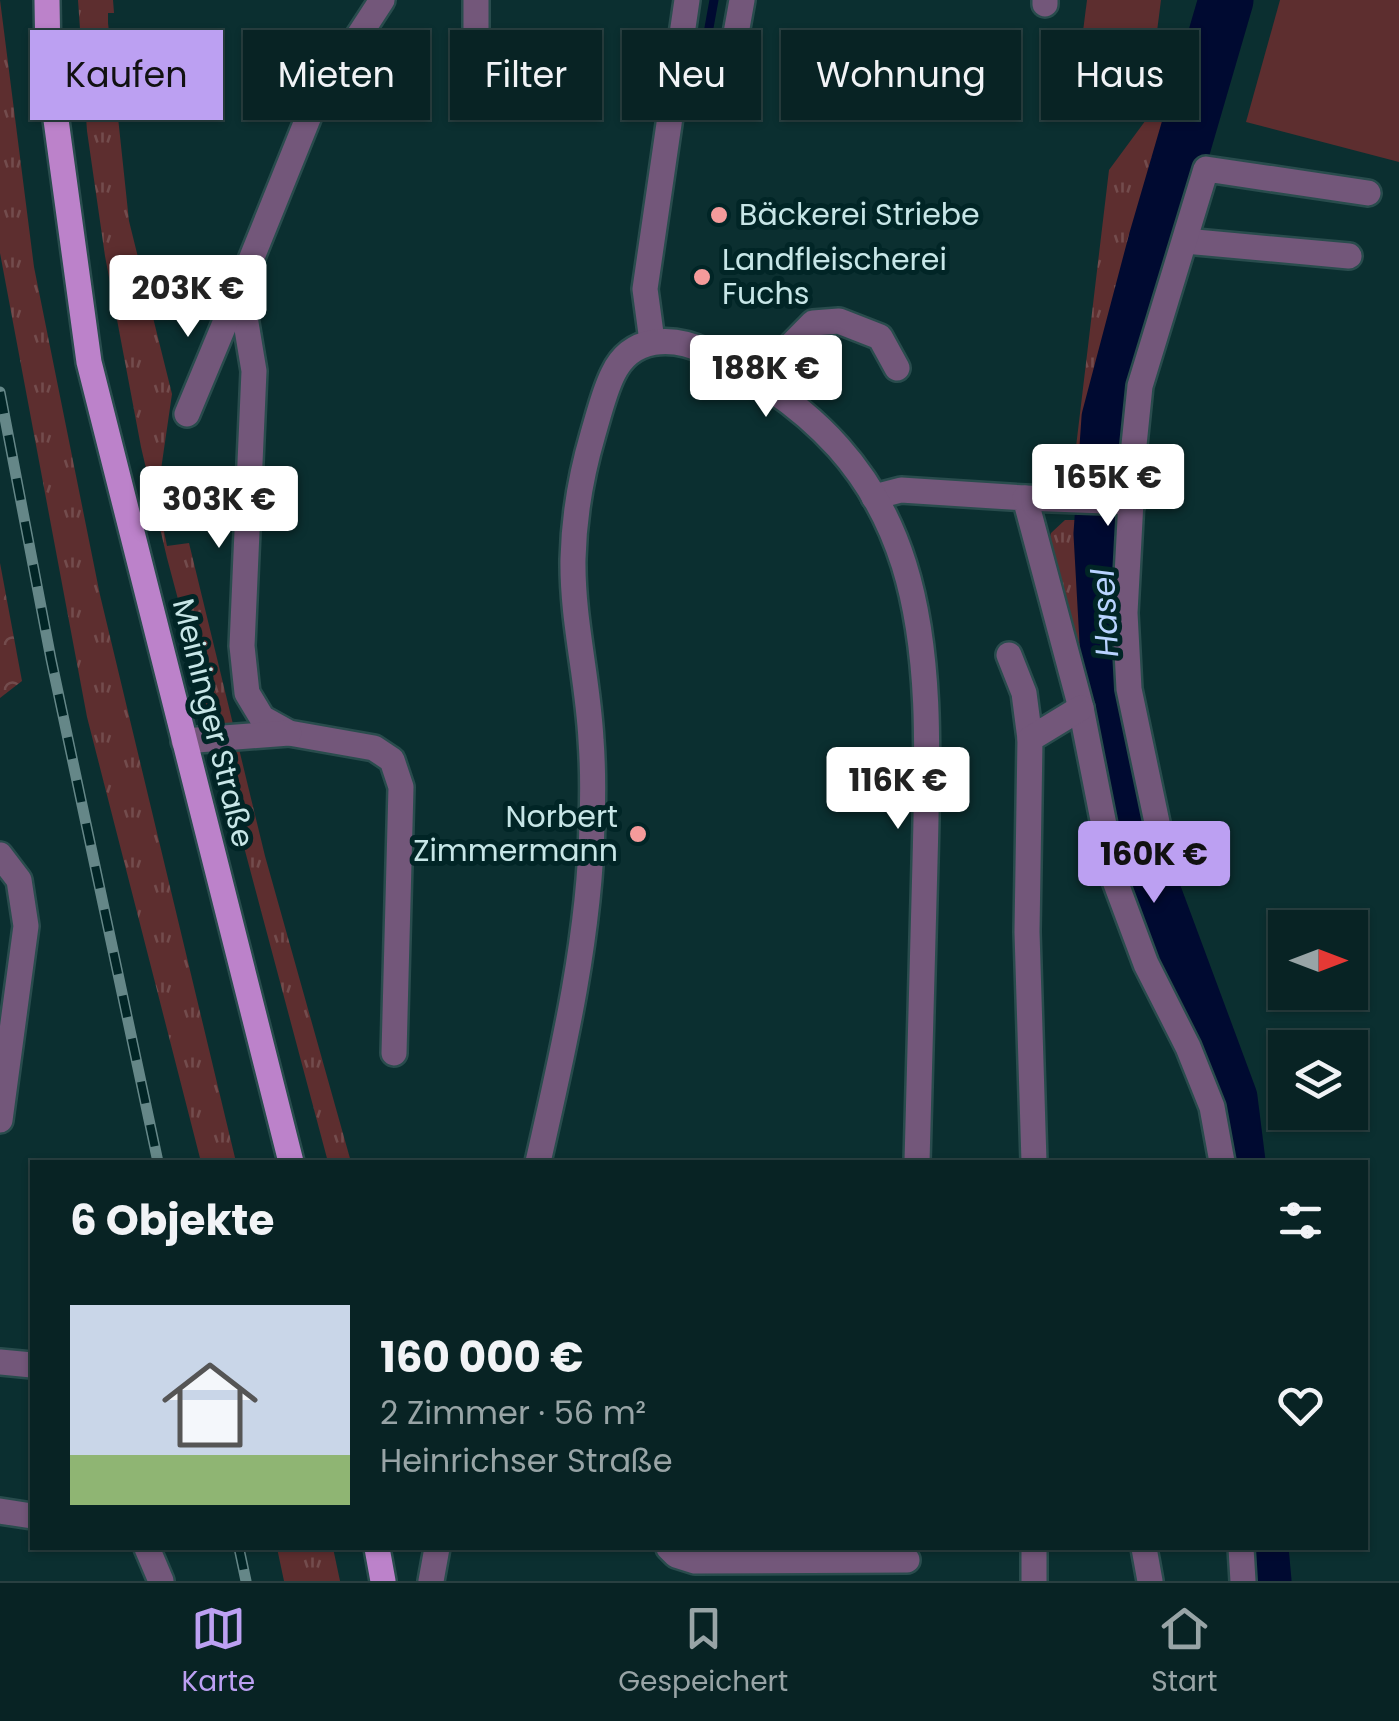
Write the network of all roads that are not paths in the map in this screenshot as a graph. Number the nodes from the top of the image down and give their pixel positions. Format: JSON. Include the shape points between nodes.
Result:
{"nodes":[{"id":1,"x":48,"y":0,"type":"edge"},
{"id":2,"x":382,"y":0,"type":"edge"},
{"id":3,"x":476,"y":0,"type":"edge"},
{"id":4,"x":687,"y":0,"type":"edge"},
{"id":5,"x":742,"y":0,"type":"edge"},
{"id":6,"x":476,"y":30,"type":"edge"},
{"id":7,"x":683,"y":30,"type":"edge"},
{"id":8,"x":737,"y":30,"type":"edge"},
{"id":9,"x":670,"y":120,"type":"edge"},
{"id":10,"x":1368,"y":193,"type":"dead end"},
{"id":11,"x":1185,"y":241,"type":"junction"},
{"id":12,"x":1349,"y":256,"type":"dead end"},
{"id":13,"x":240,"y":287,"type":"junction"},
{"id":14,"x":652,"y":341,"type":"junction"},
{"id":15,"x":897,"y":368,"type":"dead end"},
{"id":16,"x":756,"y":380,"type":"junction"},
{"id":17,"x":186,"y":414,"type":"dead end"},
{"id":18,"x":874,"y":497,"type":"junction"},
{"id":19,"x":1025,"y":498,"type":"junction"},
{"id":20,"x":1133,"y":502,"type":"junction"},
{"id":21,"x":1009,"y":655,"type":"dead end"},
{"id":22,"x":1081,"y":708,"type":"junction"},
{"id":23,"x":289,"y":733,"type":"junction"},
{"id":24,"x":1030,"y":739,"type":"junction"},
{"id":25,"x":184,"y":741,"type":"junction"},
{"id":26,"x":1162,"y":851,"type":"dead end"},
{"id":27,"x":0,"y":854,"type":"edge"},
{"id":28,"x":394,"y":1053,"type":"dead end"},
{"id":29,"x":0,"y":1120,"type":"edge"},
{"id":30,"x":290,"y":1160,"type":"edge"},
{"id":31,"x":538,"y":1160,"type":"edge"},
{"id":32,"x":917,"y":1160,"type":"edge"},
{"id":33,"x":1034,"y":1160,"type":"edge"},
{"id":34,"x":1222,"y":1160,"type":"edge"},
{"id":35,"x":0,"y":1362,"type":"edge"},
{"id":36,"x":30,"y":1365,"type":"edge"},
{"id":37,"x":0,"y":1510,"type":"edge"},
{"id":38,"x":30,"y":1516,"type":"edge"},
{"id":39,"x":148,"y":1550,"type":"edge"},
{"id":40,"x":377,"y":1550,"type":"edge"},
{"id":41,"x":436,"y":1550,"type":"edge"},
{"id":42,"x":671,"y":1550,"type":"edge"},
{"id":43,"x":1034,"y":1550,"type":"edge"},
{"id":44,"x":1144,"y":1550,"type":"edge"},
{"id":45,"x":1241,"y":1550,"type":"edge"},
{"id":46,"x":907,"y":1563,"type":"edge"},
{"id":47,"x":161,"y":1581,"type":"edge"},
{"id":48,"x":384,"y":1581,"type":"edge"},
{"id":49,"x":430,"y":1581,"type":"edge"},
{"id":50,"x":1034,"y":1581,"type":"edge"},
{"id":51,"x":1150,"y":1581,"type":"edge"},
{"id":52,"x":1243,"y":1581,"type":"edge"}],
"edges":[{"from":1,"to":25,"type":"main road","name":"Meininger Straße","via":[[48,62],[90,362]]},
{"from":2,"to":13,"type":"street","via":[[313,106]]},
{"from":3,"to":6,"type":"street"},
{"from":4,"to":7,"type":"street"},
{"from":5,"to":8,"type":"street"},
{"from":9,"to":14,"type":"street","via":[[645,288]]},
{"from":10,"to":11,"type":"street","via":[[1206,170]]},
{"from":11,"to":12,"type":"street"},
{"from":11,"to":20,"type":"street","via":[[1140,386]]},
{"from":13,"to":17,"type":"street"},
{"from":13,"to":23,"type":"street","via":[[254,371],[243,662],[247,693],[262,718]]},
{"from":14,"to":16,"type":"street","via":[[704,350]]},
{"from":14,"to":31,"type":"street","via":[[634,347],[614,370],[580,480],[573,559],[591,737],[592,825],[578,956]]},
{"from":15,"to":16,"type":"street","via":[[880,337],[839,321],[814,322]]},
{"from":16,"to":18,"type":"street","via":[[806,413],[846,454]]},
{"from":18,"to":19,"type":"street","via":[[902,490]]},
{"from":18,"to":32,"type":"street","via":[[898,542],[912,589],[927,697]]},
{"from":19,"to":20,"type":"street"},
{"from":19,"to":22,"type":"street"},
{"from":20,"to":26,"type":"street","via":[[1125,613],[1129,690]]},
{"from":21,"to":24,"type":"street","via":[[1024,693]]},
{"from":22,"to":24,"type":"street"},
{"from":22,"to":34,"type":"street","via":[[1115,881],[1212,1107]]},
{"from":23,"to":25,"type":"street"},
{"from":23,"to":28,"type":"street","via":[[374,748],[392,760],[400,787]]},
{"from":24,"to":33,"type":"street"},
{"from":25,"to":30,"type":"main road","name":"Meininger Straße"},
{"from":27,"to":29,"type":"street","via":[[19,880],[26,926]]},
{"from":35,"to":36,"type":"street"},
{"from":37,"to":38,"type":"street"},
{"from":39,"to":47,"type":"street"},
{"from":40,"to":48,"type":"main road"},
{"from":41,"to":49,"type":"street"},
{"from":42,"to":46,"type":"street","via":[[695,1561]]},
{"from":43,"to":50,"type":"street"},
{"from":44,"to":51,"type":"street"},
{"from":45,"to":52,"type":"street"}]}
